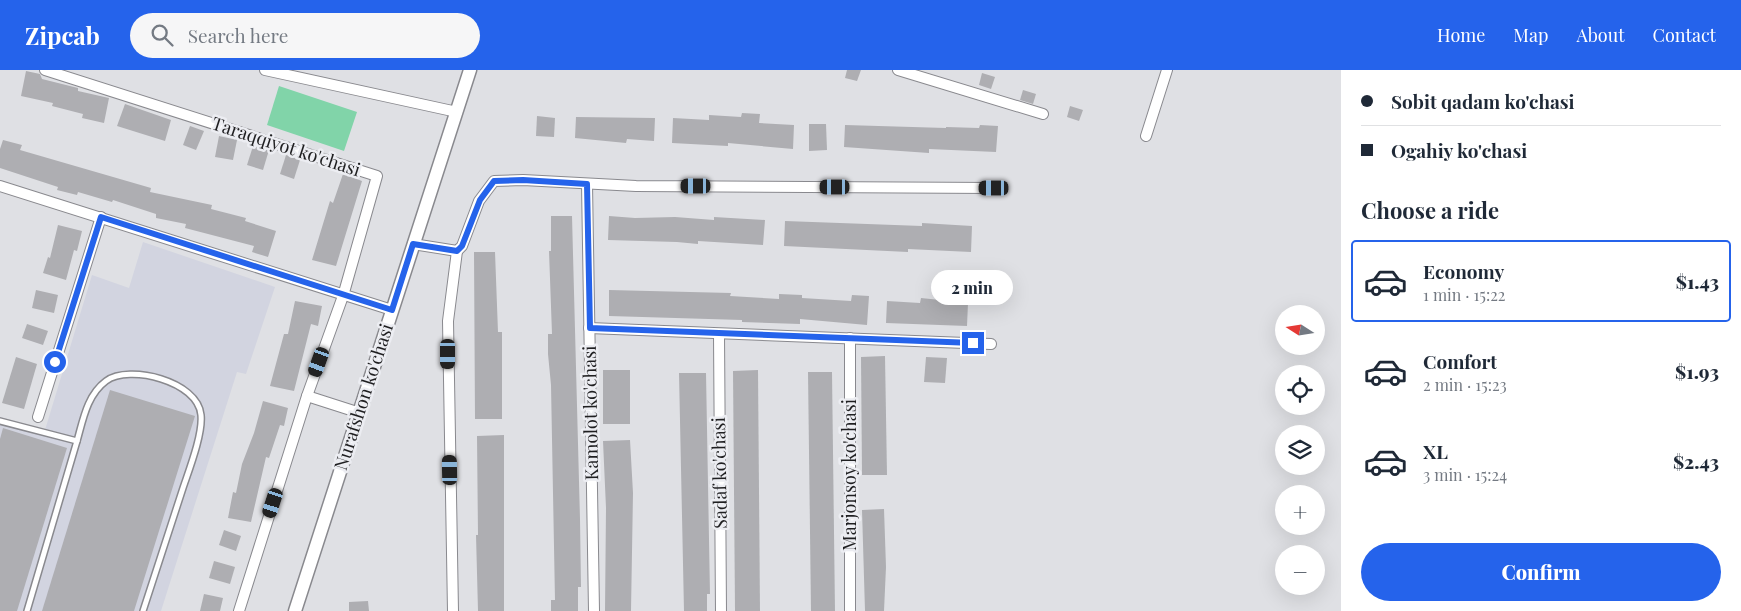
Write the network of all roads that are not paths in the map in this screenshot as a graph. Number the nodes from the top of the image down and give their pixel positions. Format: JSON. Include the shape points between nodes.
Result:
{"nodes":[{"id":1,"x":45,"y":70,"type":"edge"},
{"id":2,"x":265,"y":70,"type":"edge"},
{"id":3,"x":470,"y":70,"type":"edge"},
{"id":4,"x":898,"y":70,"type":"edge"},
{"id":5,"x":1167,"y":70,"type":"edge"},
{"id":6,"x":457,"y":112,"type":"junction"},
{"id":7,"x":1043,"y":114,"type":"dead end"},
{"id":8,"x":1146,"y":136,"type":"dead end"},
{"id":9,"x":587,"y":184,"type":"junction"},
{"id":10,"x":0,"y":186,"type":"edge"},
{"id":11,"x":994,"y":188,"type":"dead end"},
{"id":12,"x":101,"y":217,"type":"junction"},
{"id":13,"x":413,"y":244,"type":"junction"},
{"id":14,"x":457,"y":251,"type":"junction"},
{"id":15,"x":343,"y":296,"type":"junction"},
{"id":16,"x":392,"y":310,"type":"junction"},
{"id":17,"x":590,"y":328,"type":"junction"},
{"id":18,"x":719,"y":335,"type":"junction"},
{"id":19,"x":850,"y":338,"type":"junction"},
{"id":20,"x":990,"y":344,"type":"dead end"},
{"id":21,"x":307,"y":396,"type":"junction"},
{"id":22,"x":360,"y":413,"type":"junction"},
{"id":23,"x":38,"y":417,"type":"dead end"},
{"id":24,"x":0,"y":421,"type":"edge"},
{"id":25,"x":77,"y":441,"type":"junction"},
{"id":26,"x":27,"y":611,"type":"edge"},
{"id":27,"x":143,"y":611,"type":"edge"},
{"id":28,"x":239,"y":611,"type":"edge"},
{"id":29,"x":296,"y":611,"type":"edge"},
{"id":30,"x":453,"y":611,"type":"edge"},
{"id":31,"x":594,"y":611,"type":"edge"},
{"id":32,"x":721,"y":611,"type":"edge"},
{"id":33,"x":850,"y":611,"type":"edge"}],
"edges":[{"from":1,"to":15,"type":"street","name":"Taraqqiyot ko'chasi","via":[[377,176]]},
{"from":2,"to":6,"type":"street"},
{"from":3,"to":6,"type":"street","name":"Nurafshon ko'chasi"},
{"from":4,"to":7,"type":"street"},
{"from":5,"to":8,"type":"street"},
{"from":6,"to":13,"type":"street","name":"Nurafshon ko'chasi"},
{"from":9,"to":11,"type":"street"},
{"from":9,"to":14,"type":"street","via":[[494,181],[480,200],[462,246]]},
{"from":9,"to":17,"type":"street","name":"Kamolot ko'chasi"},
{"from":10,"to":12,"type":"street"},
{"from":12,"to":15,"type":"street"},
{"from":12,"to":23,"type":"street"},
{"from":13,"to":14,"type":"street"},
{"from":13,"to":16,"type":"street","name":"Nurafshon ko'chasi"},
{"from":14,"to":30,"type":"street","via":[[448,331]]},
{"from":15,"to":16,"type":"street"},
{"from":15,"to":21,"type":"street","name":"Taraqqiyot ko'chasi"},
{"from":16,"to":22,"type":"street","name":"Nurafshon ko'chasi"},
{"from":17,"to":18,"type":"street"},
{"from":17,"to":31,"type":"street","name":"Kamolot ko'chasi"},
{"from":18,"to":19,"type":"street"},
{"from":18,"to":32,"type":"street","name":"Sadaf ko'chasi"},
{"from":19,"to":20,"type":"street"},
{"from":19,"to":33,"type":"street","name":"Marjonsoy ko'chasi"},
{"from":21,"to":22,"type":"street"},
{"from":21,"to":28,"type":"street","name":"Taraqqiyot ko'chasi"},
{"from":22,"to":29,"type":"street","name":"Nurafshon ko'chasi"},
{"from":24,"to":25,"type":"lane"},
{"from":25,"to":26,"type":"lane"},
{"from":25,"to":27,"type":"lane","via":[[90,398],[116,375],[158,377],[182,387],[201,414],[195,452]]}]}
